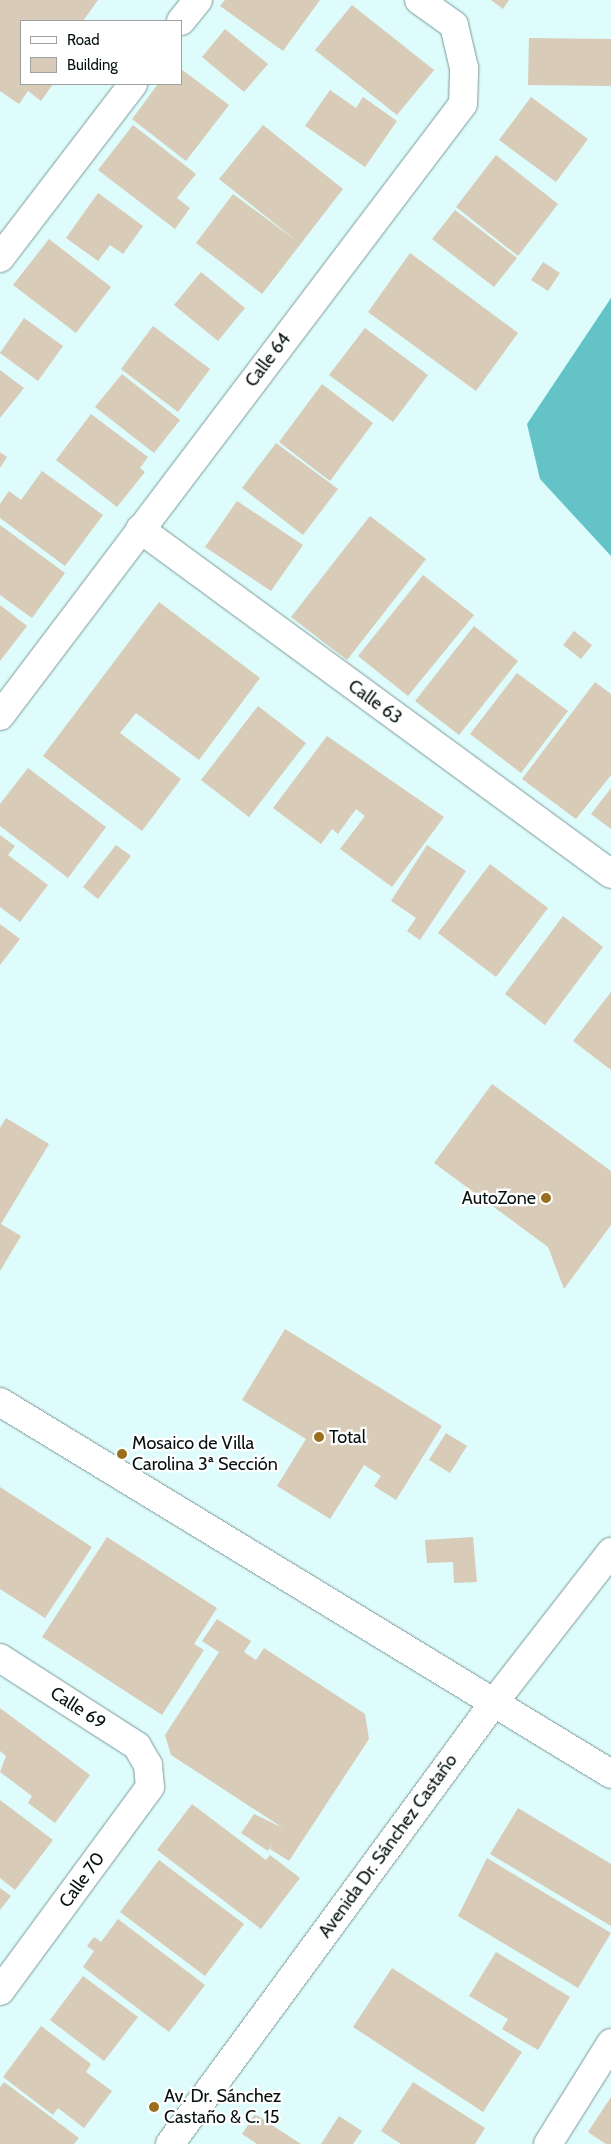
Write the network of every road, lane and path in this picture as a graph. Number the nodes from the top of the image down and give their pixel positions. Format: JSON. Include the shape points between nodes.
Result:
{"nodes":[{"id":1,"x":198,"y":0,"type":"edge"},
{"id":2,"x":419,"y":0,"type":"edge"},
{"id":3,"x":182,"y":20,"type":"edge"},
{"id":4,"x":132,"y":85,"type":"edge"},
{"id":5,"x":0,"y":258,"type":"edge"},
{"id":6,"x":140,"y":529,"type":"junction"},
{"id":7,"x":0,"y":716,"type":"edge"},
{"id":8,"x":611,"y":874,"type":"edge"},
{"id":9,"x":0,"y":1402,"type":"edge"},
{"id":10,"x":611,"y":1552,"type":"edge"},
{"id":11,"x":0,"y":1658,"type":"edge"},
{"id":12,"x":495,"y":1701,"type":"junction"},
{"id":13,"x":148,"y":1765,"type":"joint"},
{"id":14,"x":611,"y":1774,"type":"edge"},
{"id":15,"x":0,"y":1991,"type":"edge"},
{"id":16,"x":611,"y":2043,"type":"edge"},
{"id":17,"x":170,"y":2144,"type":"edge"},
{"id":18,"x":548,"y":2144,"type":"edge"}],
"edges":[{"from":1,"to":3,"type":"street"},
{"from":2,"to":6,"type":"street","name":"Calle 64","via":[[454,25],[464,68],[463,104]]},
{"from":4,"to":5,"type":"street"},
{"from":6,"to":7,"type":"street","name":"Calle 64"},
{"from":6,"to":8,"type":"street","name":"Calle 63"},
{"from":9,"to":12,"type":"street"},
{"from":10,"to":12,"type":"street","name":"Avenida Dr. Sánchez Castaño"},
{"from":11,"to":13,"type":"street","name":"Calle 69","via":[[137,1746]]},
{"from":12,"to":14,"type":"street"},
{"from":12,"to":17,"type":"street","name":"Avenida Dr. Sánchez Castaño"},
{"from":13,"to":15,"type":"street","name":"Calle 70","via":[[150,1787]]},
{"from":16,"to":18,"type":"street"}]}
